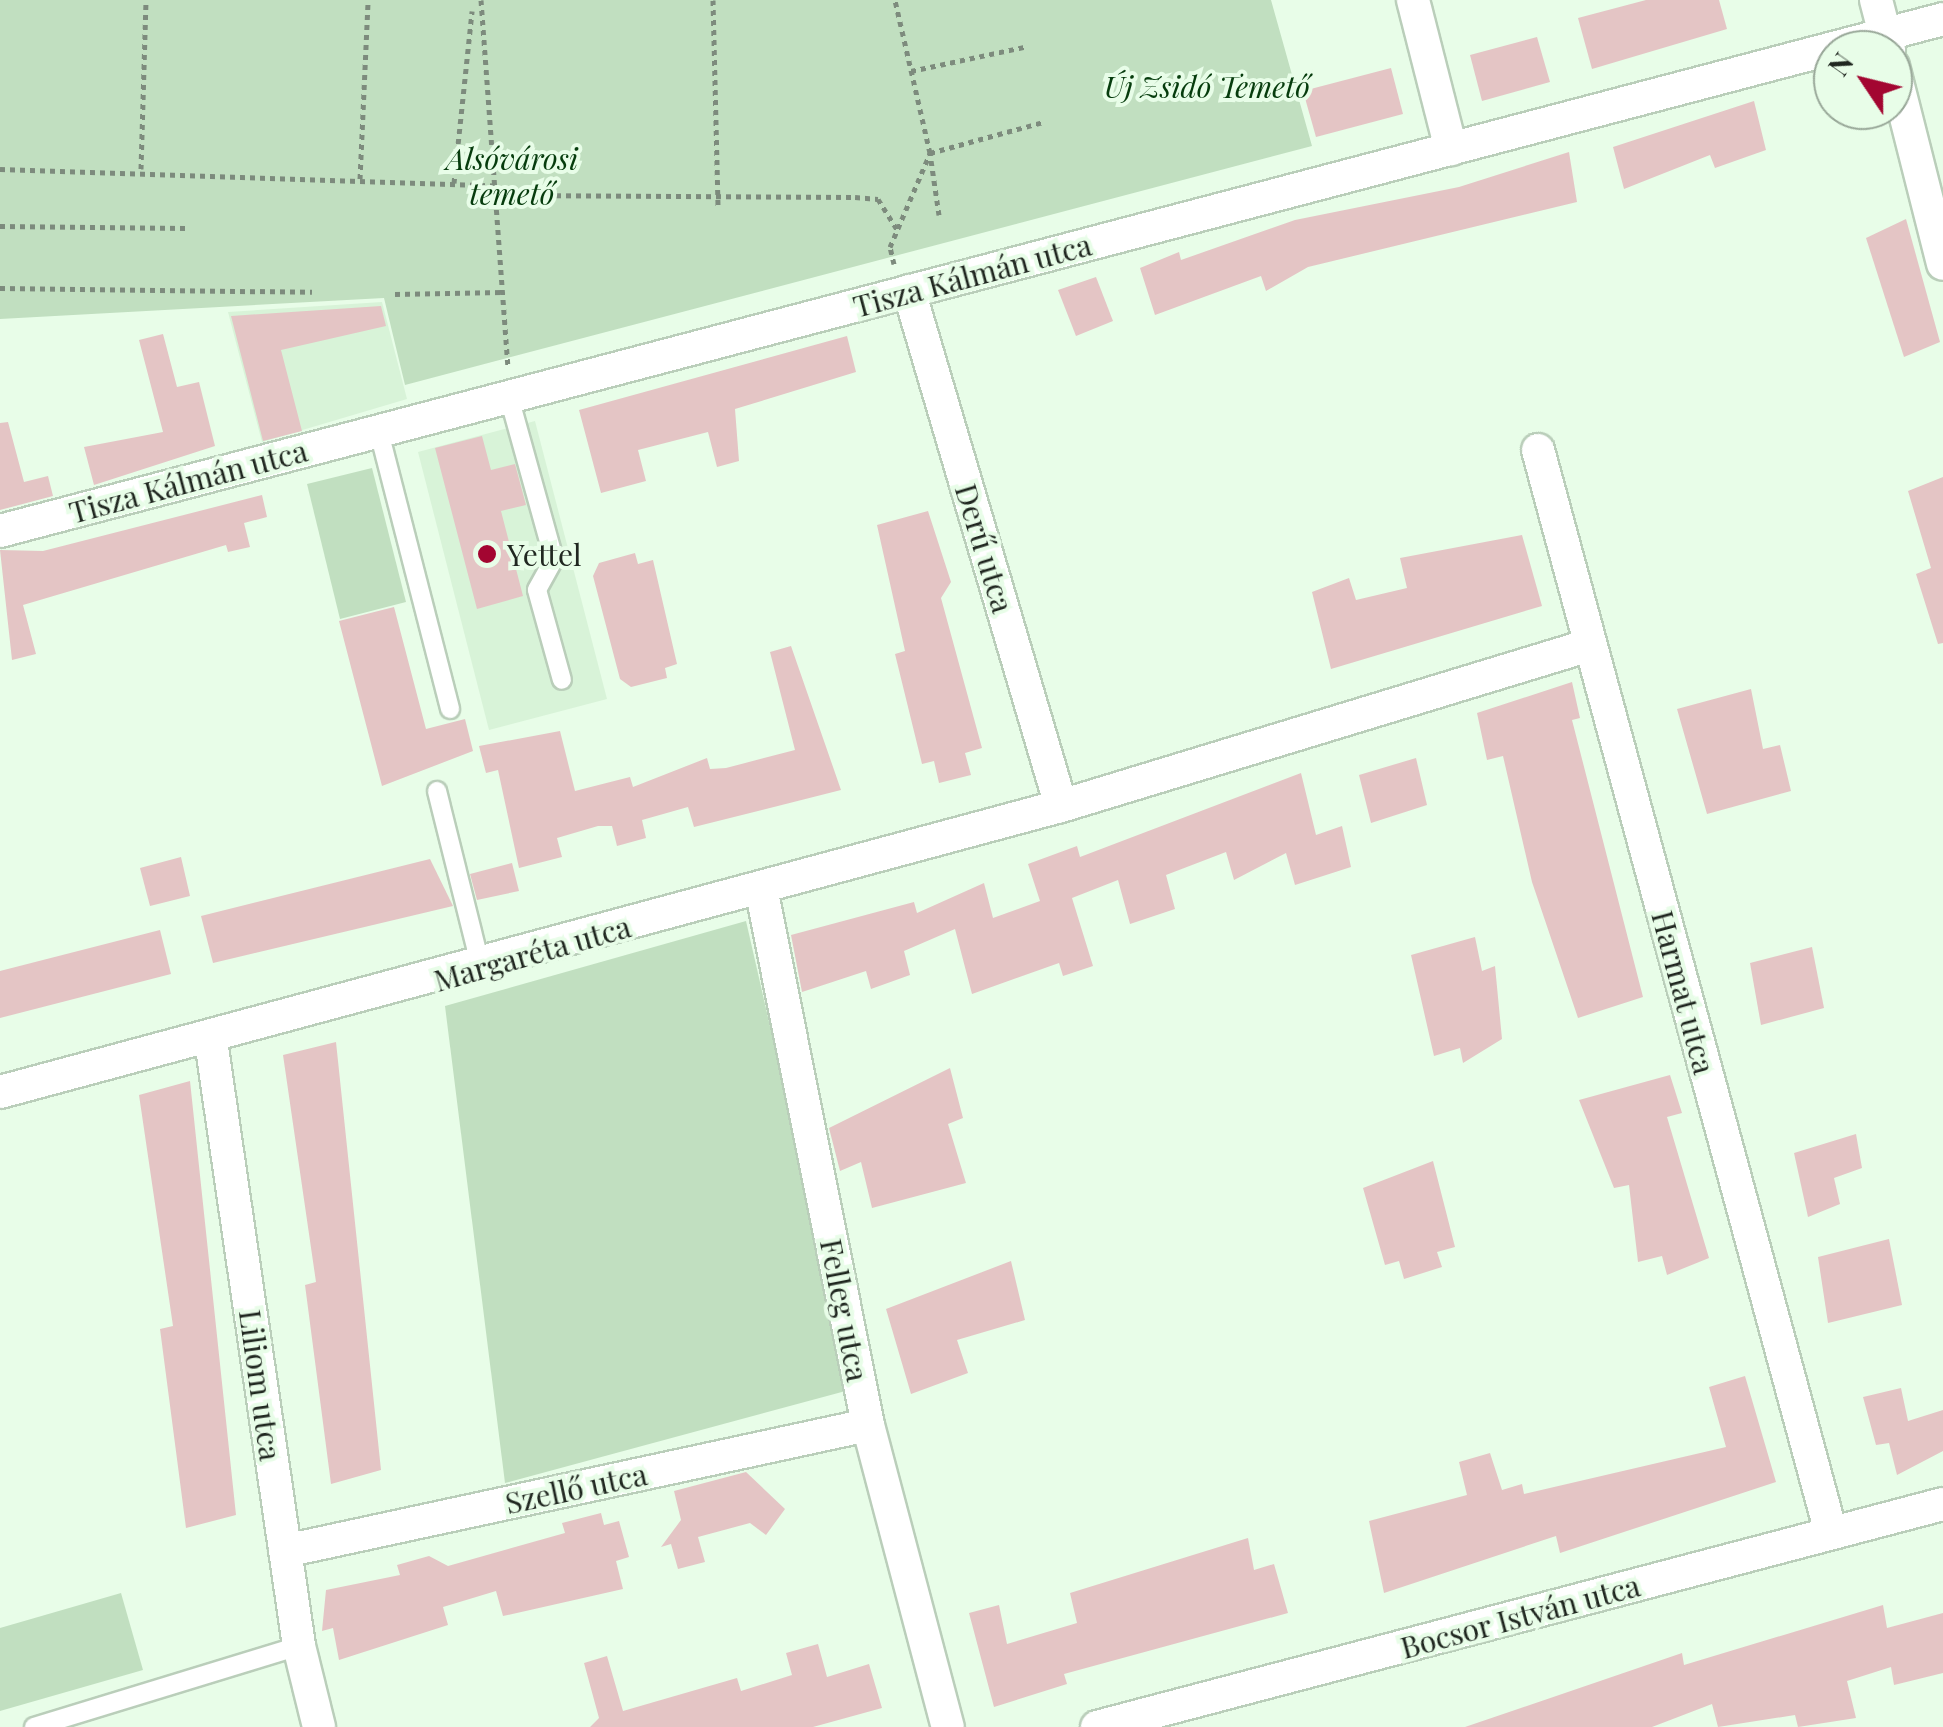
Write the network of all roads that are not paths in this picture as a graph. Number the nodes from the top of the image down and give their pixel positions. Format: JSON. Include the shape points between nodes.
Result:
{"nodes":[{"id":1,"x":1413,"y":0,"type":"edge"},
{"id":2,"x":1876,"y":0,"type":"edge"},
{"id":3,"x":1943,"y":19,"type":"edge"},
{"id":4,"x":1884,"y":30,"type":"edge"},
{"id":5,"x":1913,"y":31,"type":"edge"},
{"id":6,"x":1813,"y":60,"type":"edge"},
{"id":7,"x":1909,"y":130,"type":"edge"},
{"id":8,"x":1452,"y":149,"type":"junction"},
{"id":9,"x":1943,"y":264,"type":"edge"},
{"id":10,"x":906,"y":292,"type":"junction"},
{"id":11,"x":511,"y":396,"type":"junction"},
{"id":12,"x":379,"y":432,"type":"junction"},
{"id":13,"x":1538,"y":450,"type":"dead end"},
{"id":14,"x":0,"y":531,"type":"edge"},
{"id":15,"x":1590,"y":645,"type":"junction"},
{"id":16,"x":562,"y":680,"type":"dead end"},
{"id":17,"x":450,"y":709,"type":"dead end"},
{"id":18,"x":436,"y":792,"type":"dead end"},
{"id":19,"x":1061,"y":806,"type":"junction"},
{"id":20,"x":760,"y":888,"type":"junction"},
{"id":21,"x":482,"y":968,"type":"junction"},
{"id":22,"x":211,"y":1041,"type":"junction"},
{"id":23,"x":0,"y":1092,"type":"edge"},
{"id":24,"x":868,"y":1426,"type":"junction"},
{"id":25,"x":1943,"y":1504,"type":"edge"},
{"id":26,"x":1832,"y":1534,"type":"junction"},
{"id":27,"x":286,"y":1552,"type":"junction"},
{"id":28,"x":300,"y":1646,"type":"junction"},
{"id":29,"x":34,"y":1727,"type":"edge"},
{"id":30,"x":319,"y":1727,"type":"edge"},
{"id":31,"x":948,"y":1727,"type":"edge"},
{"id":32,"x":1097,"y":1727,"type":"edge"}],
"edges":[{"from":1,"to":8,"type":"street"},
{"from":2,"to":4,"type":"street"},
{"from":3,"to":5,"type":"street","name":"Tisza Kálmán utca"},
{"from":6,"to":8,"type":"street","name":"Tisza Kálmán utca"},
{"from":7,"to":9,"type":"street"},
{"from":8,"to":10,"type":"street","name":"Tisza Kálmán utca"},
{"from":10,"to":11,"type":"street","name":"Tisza Kálmán utca"},
{"from":10,"to":19,"type":"street","name":"Derű utca"},
{"from":11,"to":12,"type":"street","name":"Tisza Kálmán utca"},
{"from":11,"to":16,"type":"lane","via":[[554,559],[536,590]]},
{"from":12,"to":14,"type":"street","name":"Tisza Kálmán utca"},
{"from":12,"to":17,"type":"lane"},
{"from":13,"to":15,"type":"street","name":"Harmat utca"},
{"from":15,"to":19,"type":"street","name":"Margaréta utca"},
{"from":15,"to":26,"type":"street","name":"Harmat utca"},
{"from":18,"to":21,"type":"lane"},
{"from":19,"to":20,"type":"street","name":"Margaréta utca"},
{"from":20,"to":21,"type":"street","name":"Margaréta utca"},
{"from":20,"to":24,"type":"street","name":"Felleg utca"},
{"from":21,"to":22,"type":"street","name":"Margaréta utca"},
{"from":22,"to":23,"type":"street","name":"Margaréta utca"},
{"from":22,"to":27,"type":"street","name":"Liliom utca"},
{"from":24,"to":27,"type":"street","name":"Szellő utca"},
{"from":24,"to":31,"type":"street","name":"Felleg utca"},
{"from":25,"to":26,"type":"street","name":"Bocsor István utca"},
{"from":26,"to":32,"type":"street","name":"Bocsor István utca"},
{"from":27,"to":28,"type":"street","name":"Liliom utca"},
{"from":28,"to":29,"type":"lane"},
{"from":28,"to":30,"type":"street","name":"Liliom utca"}]}
